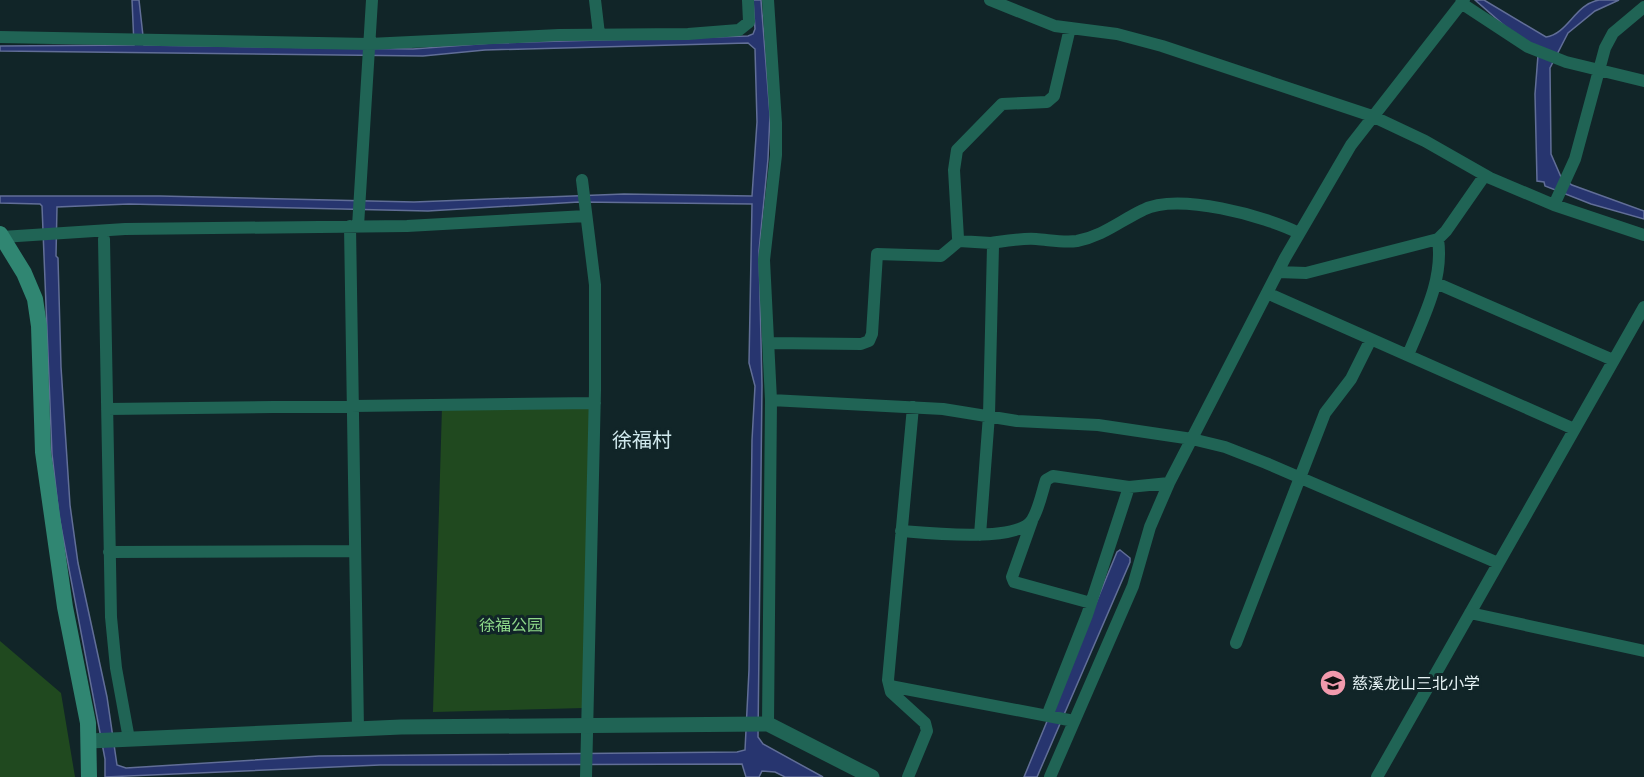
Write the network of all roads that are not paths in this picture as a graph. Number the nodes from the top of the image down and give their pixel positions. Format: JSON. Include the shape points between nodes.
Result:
{"nodes":[{"id":1,"x":372,"y":0,"type":"edge"},
{"id":2,"x":595,"y":0,"type":"edge"},
{"id":3,"x":748,"y":0,"type":"edge"},
{"id":4,"x":768,"y":0,"type":"edge"},
{"id":5,"x":990,"y":0,"type":"edge"},
{"id":6,"x":1463,"y":2,"type":"edge"},
{"id":7,"x":1644,"y":7,"type":"edge"},
{"id":8,"x":1070,"y":28,"type":"junction"},
{"id":9,"x":599,"y":34,"type":"junction"},
{"id":10,"x":0,"y":38,"type":"edge"},
{"id":11,"x":369,"y":44,"type":"junction"},
{"id":12,"x":1597,"y":70,"type":"junction"},
{"id":13,"x":1644,"y":81,"type":"edge"},
{"id":14,"x":1372,"y":116,"type":"junction"},
{"id":15,"x":1485,"y":175,"type":"junction"},
{"id":16,"x":582,"y":180,"type":"dead end"},
{"id":17,"x":1554,"y":205,"type":"junction"},
{"id":18,"x":586,"y":216,"type":"junction"},
{"id":19,"x":354,"y":226,"type":"junction"},
{"id":20,"x":1299,"y":233,"type":"junction"},
{"id":21,"x":1,"y":235,"type":"edge"},
{"id":22,"x":1644,"y":236,"type":"edge"},
{"id":23,"x":104,"y":239,"type":"dead end"},
{"id":24,"x":1438,"y":239,"type":"junction"},
{"id":25,"x":959,"y":241,"type":"junction"},
{"id":26,"x":990,"y":243,"type":"junction"},
{"id":27,"x":1278,"y":272,"type":"junction"},
{"id":28,"x":1436,"y":282,"type":"junction"},
{"id":29,"x":1267,"y":293,"type":"junction"},
{"id":30,"x":1644,"y":307,"type":"edge"},
{"id":31,"x":1371,"y":339,"type":"junction"},
{"id":32,"x":770,"y":343,"type":"junction"},
{"id":33,"x":1408,"y":355,"type":"junction"},
{"id":34,"x":1614,"y":360,"type":"junction"},
{"id":35,"x":771,"y":400,"type":"junction"},
{"id":36,"x":595,"y":403,"type":"junction"},
{"id":37,"x":352,"y":406,"type":"junction"},
{"id":38,"x":913,"y":407,"type":"junction"},
{"id":39,"x":107,"y":409,"type":"junction"},
{"id":40,"x":989,"y":416,"type":"junction"},
{"id":41,"x":1574,"y":429,"type":"junction"},
{"id":42,"x":1192,"y":439,"type":"junction"},
{"id":43,"x":1300,"y":477,"type":"junction"},
{"id":44,"x":1169,"y":483,"type":"junction"},
{"id":45,"x":1129,"y":487,"type":"junction"},
{"id":46,"x":1032,"y":521,"type":"junction"},
{"id":47,"x":901,"y":531,"type":"junction"},
{"id":48,"x":980,"y":535,"type":"junction"},
{"id":49,"x":355,"y":551,"type":"junction"},
{"id":50,"x":109,"y":552,"type":"junction"},
{"id":51,"x":1498,"y":563,"type":"junction"},
{"id":52,"x":1091,"y":603,"type":"junction"},
{"id":53,"x":1470,"y":613,"type":"junction"},
{"id":54,"x":1236,"y":642,"type":"dead end"},
{"id":55,"x":1644,"y":651,"type":"edge"},
{"id":56,"x":890,"y":686,"type":"junction"},
{"id":57,"x":1047,"y":716,"type":"junction"},
{"id":58,"x":1074,"y":721,"type":"junction"},
{"id":59,"x":768,"y":724,"type":"junction"},
{"id":60,"x":587,"y":726,"type":"junction"},
{"id":61,"x":358,"y":729,"type":"junction"},
{"id":62,"x":129,"y":739,"type":"junction"},
{"id":63,"x":89,"y":741,"type":"junction"},
{"id":64,"x":89,"y":777,"type":"edge"},
{"id":65,"x":586,"y":777,"type":"edge"},
{"id":66,"x":872,"y":777,"type":"edge"},
{"id":67,"x":908,"y":777,"type":"edge"},
{"id":68,"x":1050,"y":777,"type":"edge"},
{"id":69,"x":1377,"y":777,"type":"edge"}],
"edges":[{"from":1,"to":11,"type":"street"},
{"from":2,"to":9,"type":"street"},
{"from":3,"to":9,"type":"street","via":[[749,22],[739,30]]},
{"from":4,"to":32,"type":"street","via":[[776,123],[764,260]]},
{"from":5,"to":8,"type":"street","via":[[1026,16]]},
{"from":6,"to":12,"type":"street","via":[[1528,47]]},
{"from":6,"to":14,"type":"street"},
{"from":7,"to":12,"type":"street","via":[[1613,33]]},
{"from":8,"to":14,"type":"street","via":[[1117,34],[1162,46]]},
{"from":8,"to":25,"type":"street","via":[[1054,96],[1047,102],[1002,104],[957,150],[954,170]]},
{"from":9,"to":11,"type":"street"},
{"from":10,"to":11,"type":"street"},
{"from":11,"to":19,"type":"street"},
{"from":12,"to":13,"type":"street"},
{"from":12,"to":17,"type":"street","via":[[1575,159]]},
{"from":14,"to":15,"type":"street"},
{"from":14,"to":20,"type":"street"},
{"from":15,"to":17,"type":"street"},
{"from":15,"to":24,"type":"street"},
{"from":16,"to":18,"type":"street"},
{"from":17,"to":22,"type":"street"},
{"from":18,"to":19,"type":"street"},
{"from":18,"to":36,"type":"street","via":[[594,285]]},
{"from":19,"to":21,"type":"street"},
{"from":19,"to":37,"type":"street"},
{"from":20,"to":26,"type":"street","via":[[1246,213],[1171,205],[1143,210],[1102,234],[1076,241]]},
{"from":20,"to":27,"type":"street"},
{"from":21,"to":63,"type":"main road","via":[[35,299],[43,452],[64,607]]},
{"from":23,"to":39,"type":"street"},
{"from":24,"to":27,"type":"street","via":[[1306,273]]},
{"from":24,"to":28,"type":"street"},
{"from":25,"to":26,"type":"street"},
{"from":25,"to":32,"type":"street","via":[[941,256],[877,254],[873,334],[868,341]]},
{"from":26,"to":40,"type":"street","via":[[993,268]]},
{"from":27,"to":29,"type":"street"},
{"from":28,"to":33,"type":"street"},
{"from":28,"to":34,"type":"street"},
{"from":29,"to":31,"type":"street"},
{"from":29,"to":42,"type":"street"},
{"from":30,"to":34,"type":"street"},
{"from":31,"to":33,"type":"street"},
{"from":31,"to":43,"type":"street","via":[[1351,379],[1325,413]]},
{"from":32,"to":35,"type":"street"},
{"from":33,"to":41,"type":"street"},
{"from":34,"to":41,"type":"street"},
{"from":35,"to":38,"type":"street"},
{"from":35,"to":59,"type":"street"},
{"from":36,"to":37,"type":"street"},
{"from":36,"to":60,"type":"street"},
{"from":37,"to":39,"type":"street"},
{"from":37,"to":49,"type":"street"},
{"from":38,"to":40,"type":"street"},
{"from":38,"to":47,"type":"street"},
{"from":39,"to":50,"type":"street"},
{"from":40,"to":42,"type":"street","via":[[1098,425]]},
{"from":40,"to":48,"type":"street"},
{"from":41,"to":51,"type":"street"},
{"from":42,"to":43,"type":"street","via":[[1225,447]]},
{"from":42,"to":44,"type":"street"},
{"from":43,"to":51,"type":"street"},
{"from":43,"to":54,"type":"street"},
{"from":44,"to":45,"type":"street"},
{"from":44,"to":58,"type":"street","via":[[1150,527],[1133,586]]},
{"from":45,"to":46,"type":"street","via":[[1053,476],[1046,480]]},
{"from":45,"to":52,"type":"street"},
{"from":46,"to":48,"type":"street","via":[[1005,532]]},
{"from":46,"to":52,"type":"street","via":[[1012,577],[1014,582]]},
{"from":47,"to":48,"type":"street"},
{"from":47,"to":56,"type":"street"},
{"from":49,"to":50,"type":"street"},
{"from":49,"to":61,"type":"street"},
{"from":50,"to":62,"type":"street","via":[[115,658]]},
{"from":51,"to":53,"type":"street"},
{"from":52,"to":57,"type":"street"},
{"from":53,"to":55,"type":"street"},
{"from":53,"to":69,"type":"street"},
{"from":56,"to":57,"type":"street"},
{"from":56,"to":67,"type":"street","via":[[891,692],[925,723],[927,731]]},
{"from":57,"to":58,"type":"street"},
{"from":58,"to":68,"type":"street"},
{"from":59,"to":60,"type":"street"},
{"from":59,"to":66,"type":"street"},
{"from":60,"to":61,"type":"street"},
{"from":60,"to":65,"type":"street"},
{"from":61,"to":62,"type":"street"},
{"from":62,"to":63,"type":"street"},
{"from":63,"to":64,"type":"main road"}]}
